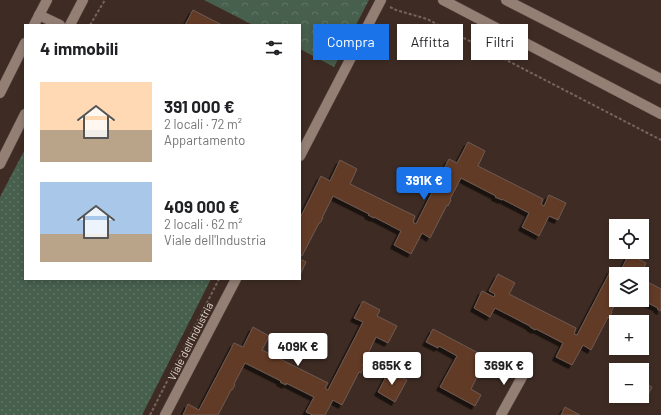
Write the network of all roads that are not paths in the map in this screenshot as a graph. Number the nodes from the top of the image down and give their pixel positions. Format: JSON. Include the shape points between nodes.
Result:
{"nodes":[{"id":1,"x":47,"y":0,"type":"edge"},
{"id":2,"x":83,"y":0,"type":"edge"},
{"id":3,"x":443,"y":0,"type":"edge"},
{"id":4,"x":506,"y":0,"type":"edge"},
{"id":5,"x":380,"y":1,"type":"edge"},
{"id":6,"x":40,"y":15,"type":"junction"},
{"id":7,"x":35,"y":24,"type":"edge"},
{"id":8,"x":58,"y":24,"type":"edge"},
{"id":9,"x":71,"y":24,"type":"edge"},
{"id":10,"x":24,"y":45,"type":"edge"},
{"id":11,"x":661,"y":79,"type":"edge"},
{"id":12,"x":0,"y":93,"type":"edge"},
{"id":13,"x":661,"y":114,"type":"edge"},
{"id":14,"x":24,"y":116,"type":"edge"},
{"id":15,"x":301,"y":154,"type":"edge"},
{"id":16,"x":0,"y":164,"type":"edge"},
{"id":17,"x":235,"y":280,"type":"edge"},
{"id":18,"x":527,"y":368,"type":"dead end"},
{"id":19,"x":165,"y":415,"type":"edge"},
{"id":20,"x":502,"y":415,"type":"edge"}],
"edges":[{"from":1,"to":6,"type":"street"},
{"from":2,"to":9,"type":"street"},
{"from":3,"to":13,"type":"street"},
{"from":4,"to":11,"type":"street"},
{"from":5,"to":15,"type":"street"},
{"from":6,"to":7,"type":"street"},
{"from":6,"to":8,"type":"street"},
{"from":10,"to":12,"type":"street"},
{"from":14,"to":16,"type":"street"},
{"from":17,"to":19,"type":"street","name":"Viale dell'Industria"},
{"from":18,"to":20,"type":"street"}]}
